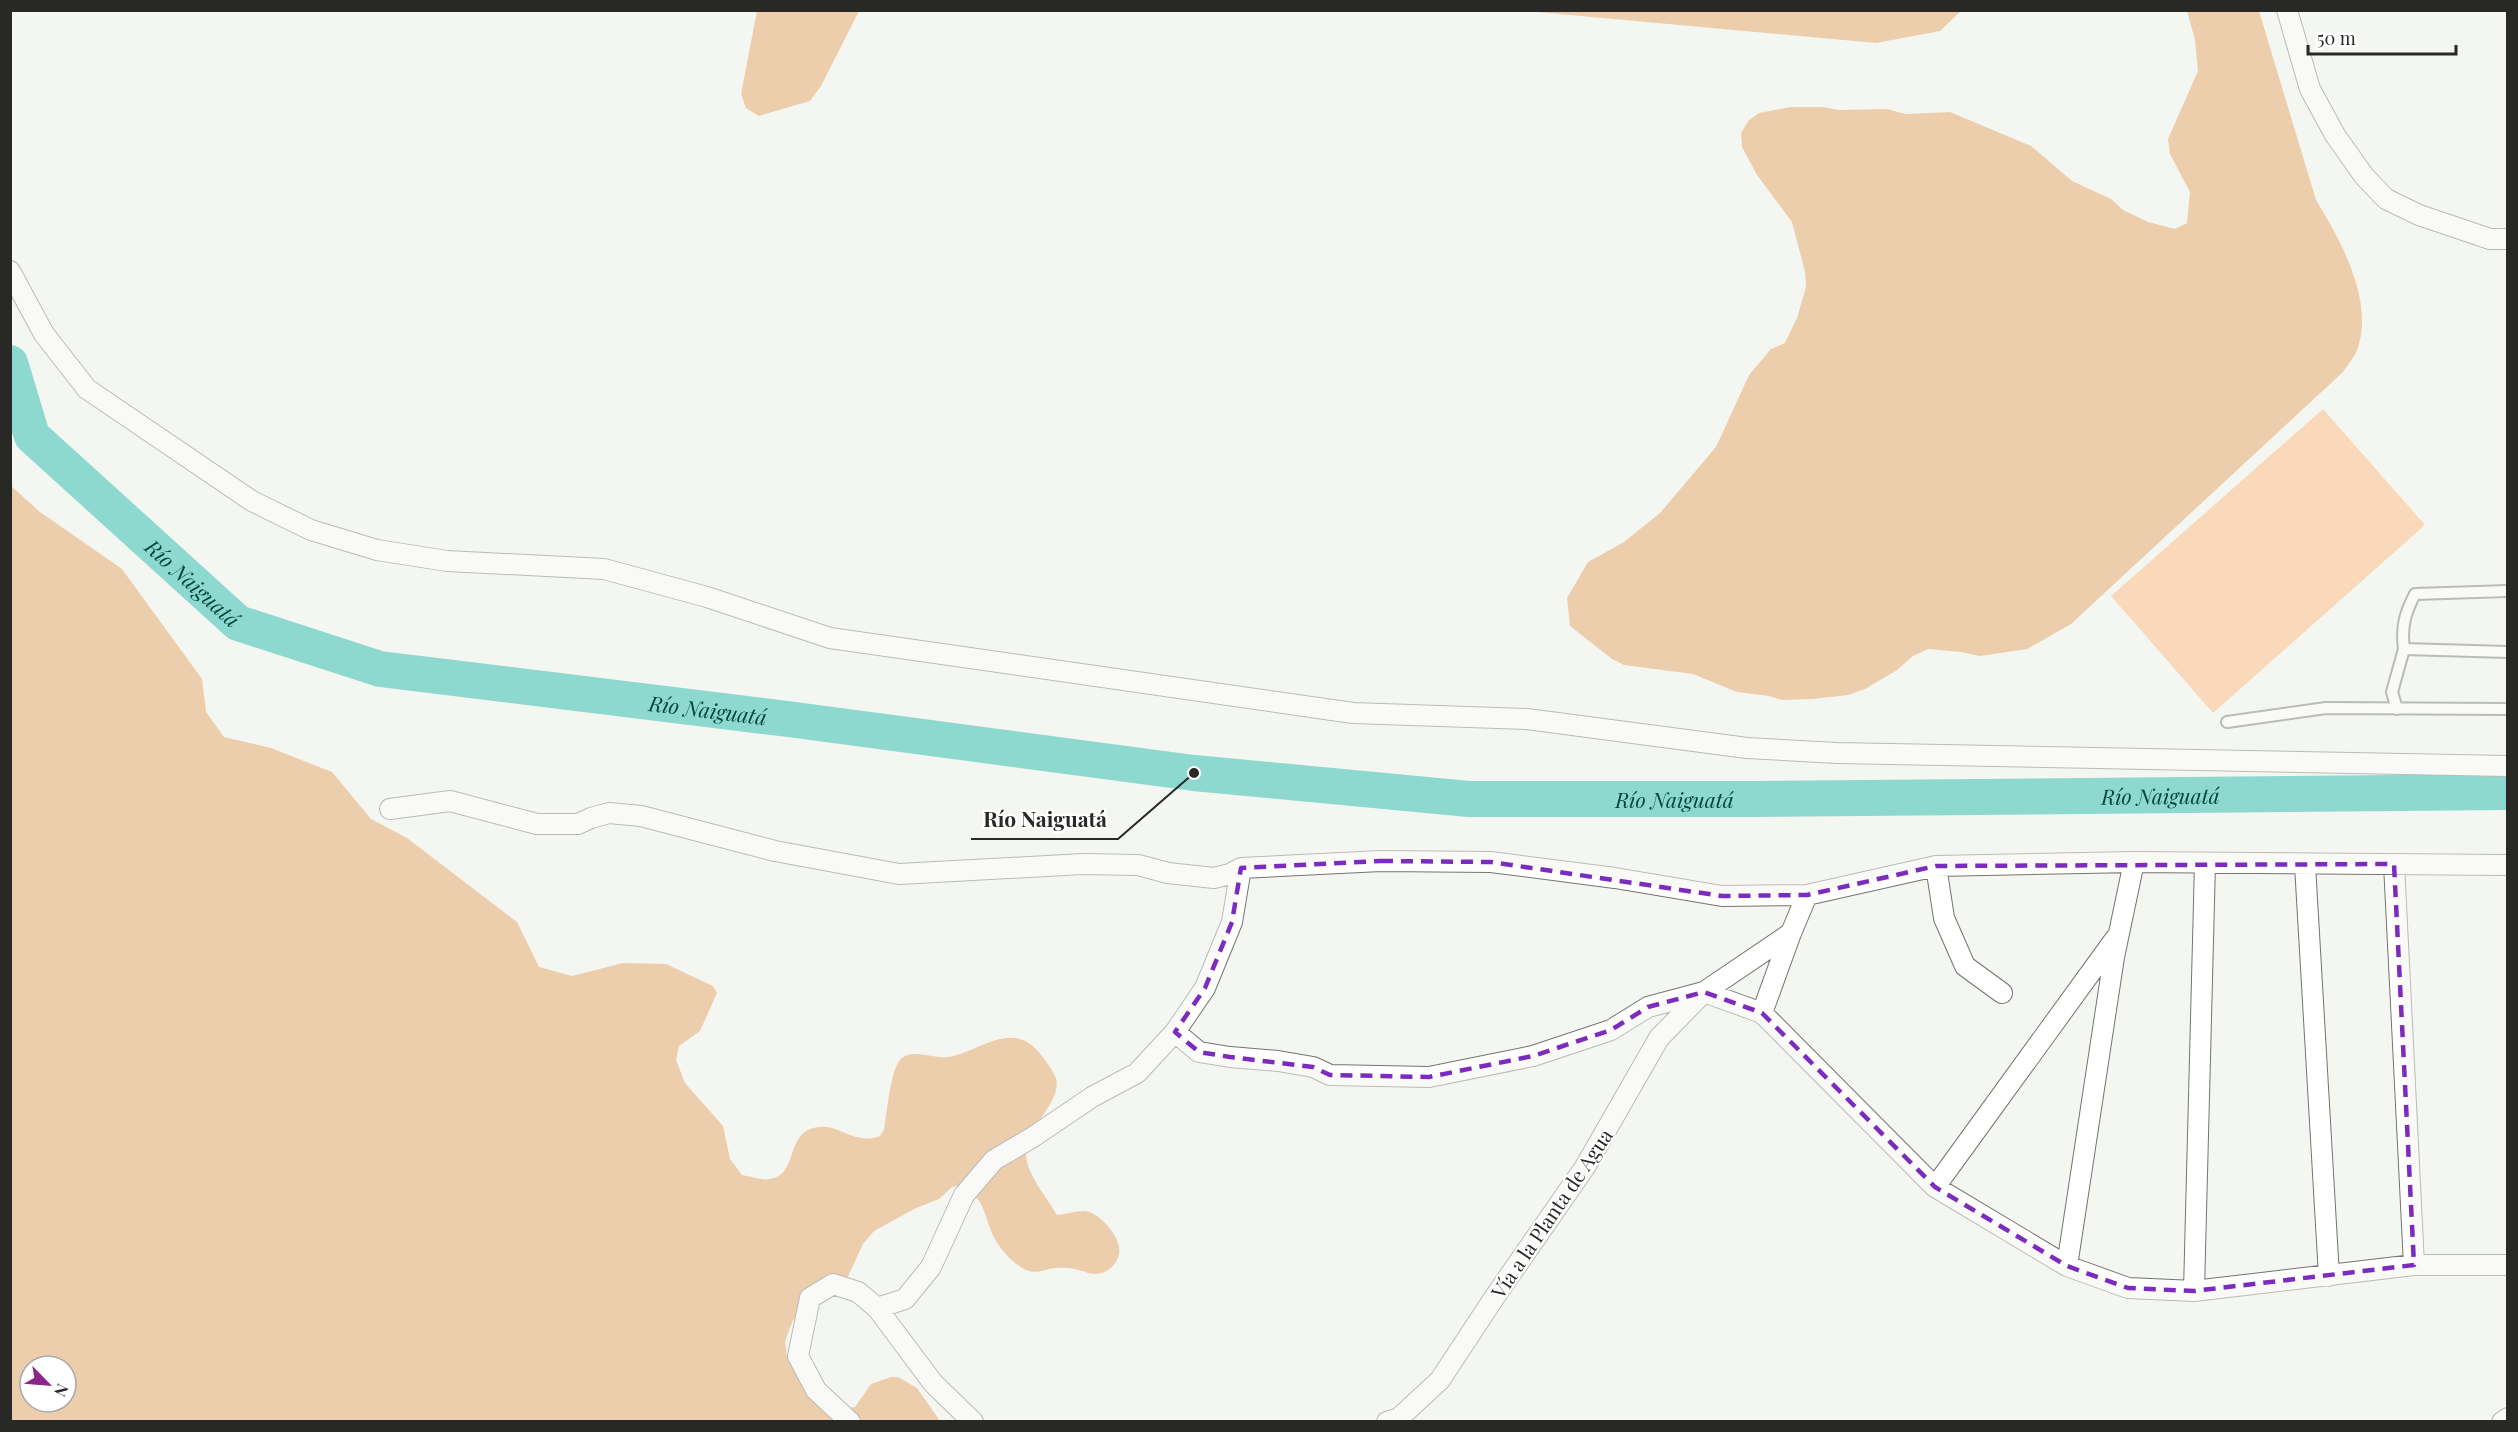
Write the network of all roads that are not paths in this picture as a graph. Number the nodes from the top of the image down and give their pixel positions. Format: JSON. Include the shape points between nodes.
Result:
{"nodes":[{"id":1,"x":2287,"y":10,"type":"edge"},
{"id":2,"x":2508,"y":239,"type":"edge"},
{"id":3,"x":10,"y":271,"type":"edge"},
{"id":4,"x":2508,"y":591,"type":"edge"},
{"id":5,"x":2404,"y":649,"type":"junction"},
{"id":6,"x":2508,"y":652,"type":"edge"},
{"id":7,"x":2397,"y":709,"type":"junction"},
{"id":8,"x":2508,"y":709,"type":"edge"},
{"id":9,"x":2227,"y":722,"type":"dead end"},
{"id":10,"x":2508,"y":766,"type":"edge"},
{"id":11,"x":390,"y":809,"type":"dead end"},
{"id":12,"x":2134,"y":862,"type":"junction"},
{"id":13,"x":2205,"y":863,"type":"junction"},
{"id":14,"x":2394,"y":864,"type":"junction"},
{"id":15,"x":2305,"y":865,"type":"junction"},
{"id":16,"x":2508,"y":865,"type":"edge"},
{"id":17,"x":1936,"y":866,"type":"junction"},
{"id":18,"x":1241,"y":868,"type":"junction"},
{"id":19,"x":1807,"y":895,"type":"junction"},
{"id":20,"x":1791,"y":933,"type":"junction"},
{"id":21,"x":2120,"y":933,"type":"junction"},
{"id":22,"x":1704,"y":992,"type":"junction"},
{"id":23,"x":2002,"y":993,"type":"dead end"},
{"id":24,"x":1762,"y":1013,"type":"junction"},
{"id":25,"x":1175,"y":1032,"type":"junction"},
{"id":26,"x":1935,"y":1187,"type":"junction"},
{"id":27,"x":2414,"y":1265,"type":"junction"},
{"id":28,"x":2508,"y":1265,"type":"edge"},
{"id":29,"x":2067,"y":1266,"type":"junction"},
{"id":30,"x":2329,"y":1276,"type":"junction"},
{"id":31,"x":2194,"y":1291,"type":"junction"},
{"id":32,"x":877,"y":1308,"type":"junction"},
{"id":33,"x":2508,"y":1418,"type":"edge"},
{"id":34,"x":850,"y":1422,"type":"edge"},
{"id":35,"x":973,"y":1422,"type":"edge"},
{"id":36,"x":1387,"y":1422,"type":"edge"},
{"id":37,"x":2502,"y":1422,"type":"edge"}],
"edges":[{"from":1,"to":2,"type":"street","via":[[2310,88],[2335,135],[2386,199],[2419,215],[2490,239]]},
{"from":3,"to":10,"type":"street","via":[[44,334],[87,389],[224,483],[281,516],[342,541],[412,557],[604,569],[707,597],[830,638],[1353,713],[1527,719],[1747,748],[1837,753]]},
{"from":4,"to":5,"type":"lane","via":[[2415,594],[2404,616]]},
{"from":5,"to":6,"type":"lane"},
{"from":5,"to":7,"type":"lane","via":[[2392,692]]},
{"from":7,"to":8,"type":"lane"},
{"from":7,"to":9,"type":"lane","via":[[2326,708]]},
{"from":11,"to":18,"type":"street","via":[[450,801],[537,824],[578,824],[609,813],[641,816],[775,851],[899,874],[1138,865],[1214,878]]},
{"from":12,"to":13,"type":"street"},
{"from":12,"to":17,"type":"street"},
{"from":12,"to":21,"type":"street"},
{"from":13,"to":15,"type":"street"},
{"from":13,"to":31,"type":"street"},
{"from":14,"to":15,"type":"street"},
{"from":14,"to":16,"type":"street"},
{"from":14,"to":27,"type":"street"},
{"from":15,"to":30,"type":"street"},
{"from":17,"to":19,"type":"street"},
{"from":17,"to":23,"type":"street","via":[[1944,918],[1965,966]]},
{"from":18,"to":19,"type":"street","via":[[1381,861],[1491,862],[1722,896]]},
{"from":18,"to":25,"type":"street","via":[[1232,922],[1205,988]]},
{"from":19,"to":20,"type":"street"},
{"from":20,"to":22,"type":"street"},
{"from":20,"to":24,"type":"street"},
{"from":21,"to":26,"type":"street"},
{"from":21,"to":29,"type":"street"},
{"from":22,"to":24,"type":"street"},
{"from":22,"to":25,"type":"street","via":[[1648,1007],[1611,1030],[1533,1056],[1429,1077],[1330,1075],[1313,1067],[1278,1061],[1230,1058],[1199,1052]]},
{"from":22,"to":36,"type":"street","name":"Vía a la Planta de Agua","via":[[1659,1038],[1585,1167],[1440,1380],[1399,1418]]},
{"from":24,"to":26,"type":"street"},
{"from":25,"to":32,"type":"street","via":[[1137,1073],[994,1160],[964,1195],[931,1267],[905,1299]]},
{"from":26,"to":29,"type":"street"},
{"from":27,"to":28,"type":"street"},
{"from":27,"to":30,"type":"street"},
{"from":29,"to":31,"type":"street","via":[[2128,1288]]},
{"from":30,"to":31,"type":"street"},
{"from":32,"to":34,"type":"street","via":[[858,1292],[833,1284],[810,1298],[798,1356],[816,1390]]},
{"from":32,"to":35,"type":"street","via":[[933,1383]]},
{"from":33,"to":37,"type":"street"}]}
